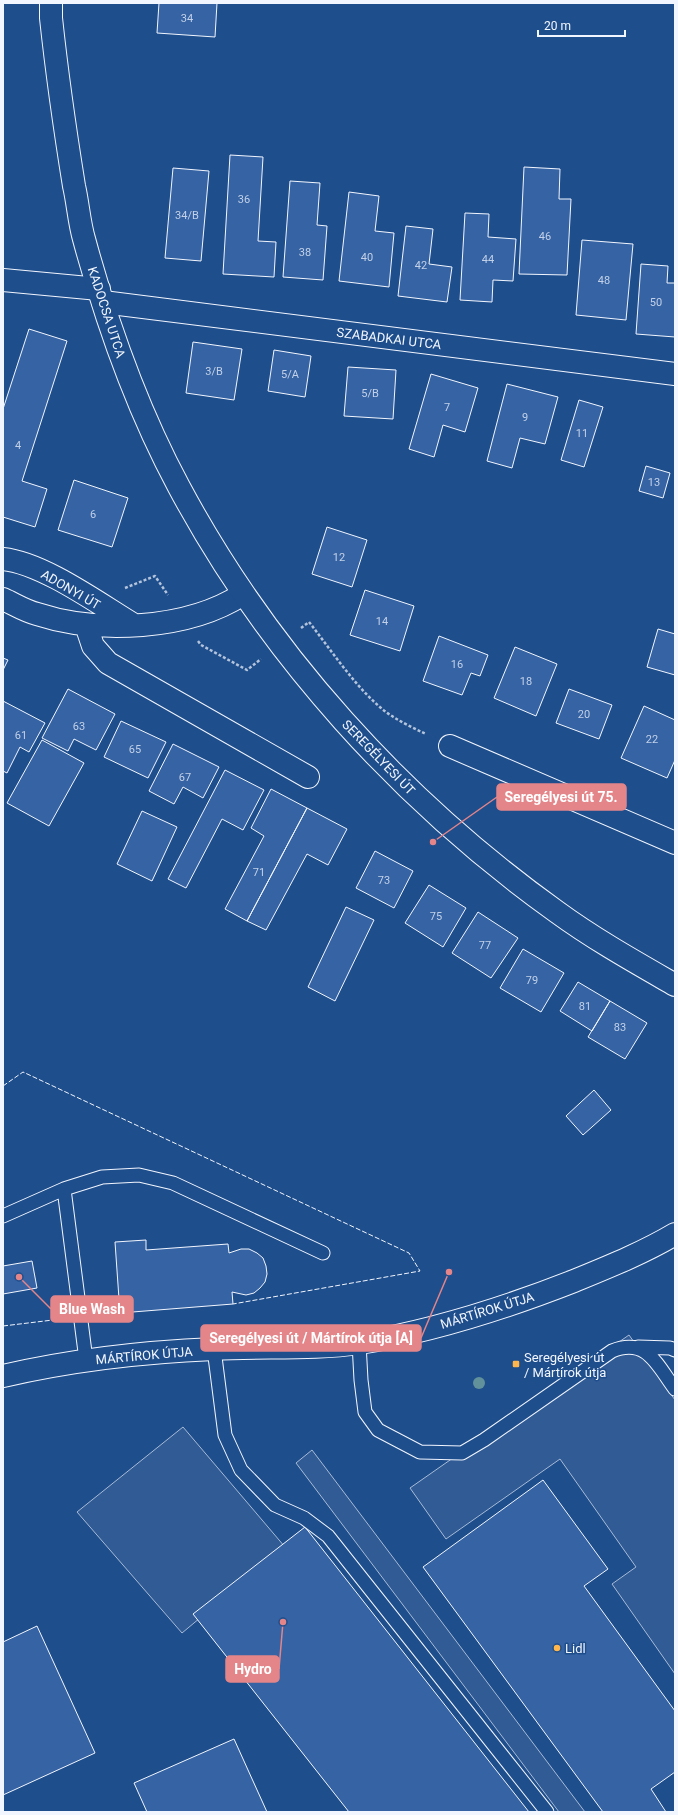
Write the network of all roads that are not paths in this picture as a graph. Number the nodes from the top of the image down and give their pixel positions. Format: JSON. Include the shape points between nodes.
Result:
{"nodes":[{"id":1,"x":51,"y":3,"type":"edge"},
{"id":2,"x":3,"y":280,"type":"edge"},
{"id":3,"x":101,"y":295,"type":"junction"},
{"id":4,"x":675,"y":374,"type":"edge"},
{"id":5,"x":3,"y":559,"type":"edge"},
{"id":6,"x":243,"y":594,"type":"junction"},
{"id":7,"x":3,"y":599,"type":"edge"},
{"id":8,"x":86,"y":625,"type":"junction"},
{"id":9,"x":135,"y":626,"type":"junction"},
{"id":10,"x":450,"y":746,"type":"dead end"},
{"id":11,"x":308,"y":777,"type":"dead end"},
{"id":12,"x":675,"y":843,"type":"edge"},
{"id":13,"x":675,"y":985,"type":"edge"},
{"id":14,"x":64,"y":1189,"type":"junction"},
{"id":15,"x":3,"y":1216,"type":"edge"},
{"id":16,"x":675,"y":1234,"type":"edge"},
{"id":17,"x":323,"y":1253,"type":"dead end"},
{"id":18,"x":360,"y":1343,"type":"junction"},
{"id":19,"x":634,"y":1347,"type":"junction"},
{"id":20,"x":214,"y":1349,"type":"junction"},
{"id":21,"x":675,"y":1350,"type":"edge"},
{"id":22,"x":86,"y":1360,"type":"junction"},
{"id":23,"x":3,"y":1376,"type":"edge"},
{"id":24,"x":675,"y":1389,"type":"edge"},
{"id":25,"x":547,"y":1812,"type":"edge"}],
"edges":[{"from":1,"to":3,"type":"street","name":"KADOCSA UTCA","via":[[65,133],[83,236]]},
{"from":2,"to":3,"type":"street","name":"SZABADKAI UTCA"},
{"from":3,"to":4,"type":"street","name":"SZABADKAI UTCA"},
{"from":3,"to":6,"type":"street","name":"KADOCSA UTCA","via":[[132,387],[154,438],[179,487]]},
{"from":5,"to":9,"type":"street","name":"ADONYI ÚT","via":[[30,566],[48,575]]},
{"from":6,"to":9,"type":"street","via":[[229,604],[175,622]]},
{"from":6,"to":13,"type":"street","name":"SEREGÉLYESI ÚT","via":[[332,708],[378,758],[446,823],[506,874],[559,914]]},
{"from":7,"to":8,"type":"street","via":[[36,614]]},
{"from":8,"to":9,"type":"street"},
{"from":8,"to":11,"type":"street","via":[[93,646],[108,663]]},
{"from":10,"to":12,"type":"street"},
{"from":14,"to":15,"type":"lane"},
{"from":14,"to":17,"type":"lane","via":[[102,1177],[139,1175],[173,1183]]},
{"from":14,"to":22,"type":"lane"},
{"from":16,"to":18,"type":"street","name":"MÁRTÍROK ÚTJA","via":[[604,1269],[484,1314]]},
{"from":18,"to":19,"type":"lane","via":[[365,1412],[378,1430],[420,1452],[462,1452],[484,1440],[612,1351],[622,1347]]},
{"from":18,"to":20,"type":"street","name":"MÁRTÍROK ÚTJA","via":[[315,1347]]},
{"from":19,"to":21,"type":"lane"},
{"from":19,"to":24,"type":"lane","via":[[647,1352]]},
{"from":20,"to":22,"type":"street","name":"MÁRTÍROK ÚTJA"},
{"from":20,"to":25,"type":"lane","via":[[226,1434],[241,1470],[275,1505],[304,1518],[328,1536]]},
{"from":22,"to":23,"type":"street","name":"MÁRTÍROK ÚTJA"}]}
